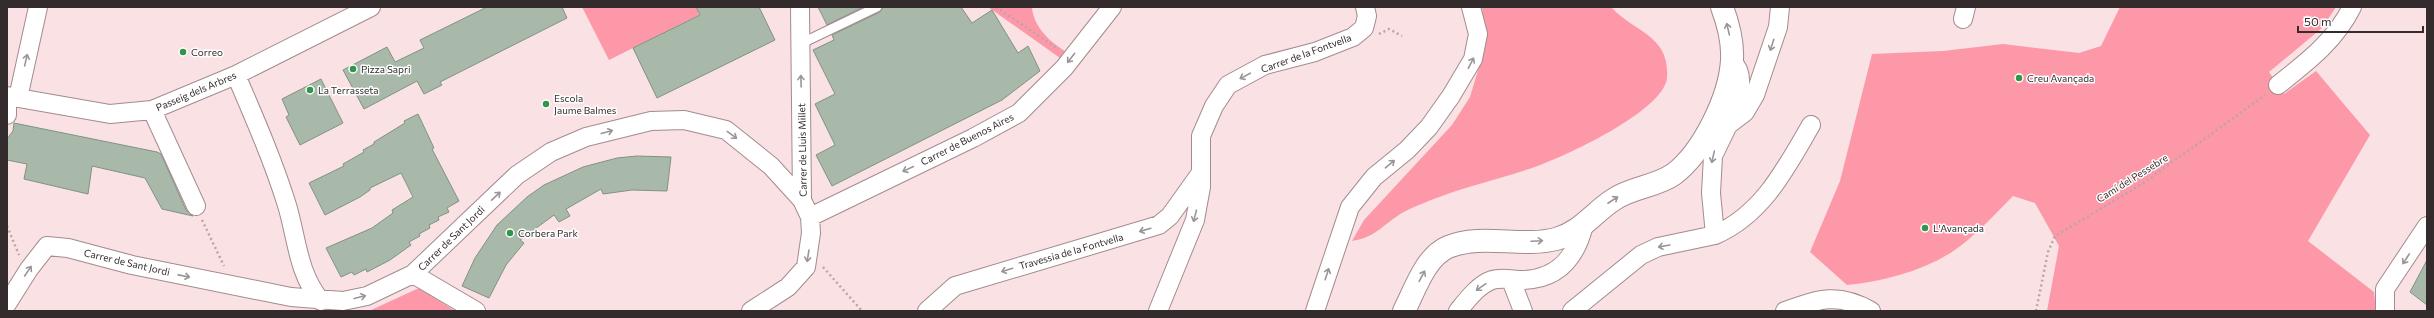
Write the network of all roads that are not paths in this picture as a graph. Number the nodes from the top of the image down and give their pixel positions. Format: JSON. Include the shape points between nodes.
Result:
{"nodes":[{"id":1,"x":38,"y":7,"type":"edge"},
{"id":2,"x":371,"y":7,"type":"edge"},
{"id":3,"x":800,"y":7,"type":"edge"},
{"id":4,"x":877,"y":7,"type":"edge"},
{"id":5,"x":1112,"y":7,"type":"edge"},
{"id":6,"x":1365,"y":7,"type":"edge"},
{"id":7,"x":1471,"y":7,"type":"edge"},
{"id":8,"x":1722,"y":7,"type":"edge"},
{"id":9,"x":1780,"y":7,"type":"edge"},
{"id":10,"x":2352,"y":7,"type":"edge"},
{"id":11,"x":800,"y":44,"type":"junction"},
{"id":12,"x":1732,"y":62,"type":"junction"},
{"id":13,"x":236,"y":75,"type":"junction"},
{"id":14,"x":2278,"y":85,"type":"road end"},
{"id":15,"x":11,"y":98,"type":"edge"},
{"id":16,"x":152,"y":110,"type":"junction"},
{"id":17,"x":7,"y":115,"type":"edge"},
{"id":18,"x":1728,"y":125,"type":"junction"},
{"id":19,"x":1811,"y":125,"type":"dead end"},
{"id":20,"x":803,"y":162,"type":"junction"},
{"id":21,"x":778,"y":172,"type":"junction"},
{"id":22,"x":1201,"y":174,"type":"junction"},
{"id":23,"x":802,"y":200,"type":"junction"},
{"id":24,"x":196,"y":206,"type":"road end"},
{"id":25,"x":810,"y":217,"type":"junction"},
{"id":26,"x":1584,"y":225,"type":"junction"},
{"id":27,"x":2427,"y":226,"type":"edge"},
{"id":28,"x":1715,"y":235,"type":"junction"},
{"id":29,"x":414,"y":274,"type":"junction"},
{"id":30,"x":1511,"y":280,"type":"junction"},
{"id":31,"x":321,"y":301,"type":"junction"},
{"id":32,"x":7,"y":305,"type":"edge"},
{"id":33,"x":18,"y":311,"type":"edge"},
{"id":34,"x":476,"y":311,"type":"edge"},
{"id":35,"x":751,"y":311,"type":"edge"},
{"id":36,"x":927,"y":311,"type":"edge"},
{"id":37,"x":1158,"y":311,"type":"edge"},
{"id":38,"x":1315,"y":311,"type":"edge"},
{"id":39,"x":1404,"y":311,"type":"edge"},
{"id":40,"x":1458,"y":311,"type":"edge"},
{"id":41,"x":1523,"y":311,"type":"edge"},
{"id":42,"x":1572,"y":311,"type":"edge"},
{"id":43,"x":1784,"y":311,"type":"edge"},
{"id":44,"x":1871,"y":311,"type":"edge"},
{"id":45,"x":2385,"y":311,"type":"edge"}],
"edges":[{"from":15,"to":1,"type":"street","one_way":true},
{"from":2,"to":13,"type":"street","name":"Passeig dels Arbres"},
{"from":3,"to":11,"type":"street","name":"Carrer de Lluis Millet"},
{"from":4,"to":11,"type":"lane"},
{"from":5,"to":25,"type":"street","name":"Carrer de Buenos Aires","one_way":true,"via":[[1071,58],[1019,113]]},
{"from":6,"to":22,"type":"street","name":"Carrer de la Fontvella","one_way":true,"via":[[1367,16],[1364,28],[1353,37],[1315,52],[1266,65],[1228,85],[1214,106],[1201,136]]},
{"from":38,"to":7,"type":"street","one_way":true,"via":[[1350,207],[1374,178],[1429,127],[1473,59],[1478,34]]},
{"from":12,"to":8,"type":"street","one_way":true,"via":[[1729,34]]},
{"from":9,"to":18,"type":"street","one_way":true,"via":[[1778,27],[1755,95],[1745,112]]},
{"from":10,"to":14,"type":"street","via":[[2344,23],[2329,41]]},
{"from":20,"to":11,"type":"street","name":"Carrer de Lluis Millet","one_way":true},
{"from":12,"to":18,"type":"street","via":[[1740,76]]},
{"from":26,"to":12,"type":"street","one_way":true,"via":[[1613,200],[1663,180],[1684,165],[1696,151],[1716,116]]},
{"from":13,"to":16,"type":"street","name":"Passeig dels Arbres"},
{"from":13,"to":31,"type":"street","via":[[268,149],[284,196],[304,276]]},
{"from":15,"to":16,"type":"street","name":"Passeig dels Arbres","via":[[110,114]]},
{"from":15,"to":17,"type":"street"},
{"from":16,"to":24,"type":"street"},
{"from":18,"to":28,"type":"street","one_way":true,"via":[[1715,152],[1711,168],[1710,193]]},
{"from":19,"to":28,"type":"street","via":[[1767,194],[1746,218]]},
{"from":20,"to":21,"type":"street"},
{"from":20,"to":23,"type":"street","name":"Carrer de Lluis Millet"},
{"from":21,"to":23,"type":"street","name":"Carrer de Sant Jordi"},
{"from":29,"to":21,"type":"street","name":"Carrer de Sant Jordi","one_way":true,"via":[[517,175],[550,152],[592,136],[651,121],[684,120],[706,123],[726,130]]},
{"from":22,"to":36,"type":"street","name":"Travessia de la Fontvella","one_way":true,"via":[[1170,216],[1159,225],[955,286]]},
{"from":22,"to":37,"type":"street","name":"Carrer de la Fontvella","one_way":true,"via":[[1195,220]]},
{"from":23,"to":25,"type":"street","name":"Carrer de Lluis Millet"},
{"from":25,"to":35,"type":"street","name":"Carrer de Lluis Millet","one_way":true,"via":[[806,268],[798,278]]},
{"from":26,"to":30,"type":"street","via":[[1580,242],[1570,259],[1555,271],[1537,278]]},
{"from":39,"to":26,"type":"street","one_way":true,"via":[[1432,259],[1448,247],[1477,241],[1554,239],[1569,235]]},
{"from":27,"to":45,"type":"street","one_way":true,"via":[[2385,289]]},
{"from":28,"to":42,"type":"street","one_way":true,"via":[[1658,247],[1641,255]]},
{"from":31,"to":29,"type":"street","name":"Carrer de Sant Jordi","one_way":true,"via":[[343,301],[367,296]]},
{"from":29,"to":34,"type":"street"},
{"from":30,"to":40,"type":"street","one_way":true,"via":[[1491,281],[1475,291]]},
{"from":30,"to":41,"type":"street"},
{"from":32,"to":31,"type":"street","name":"Carrer de Sant Jordi","one_way":true,"via":[[47,246]]},
{"from":32,"to":33,"type":"street"},
{"from":43,"to":44,"type":"street","via":[[1832,299],[1853,300]]}]}
